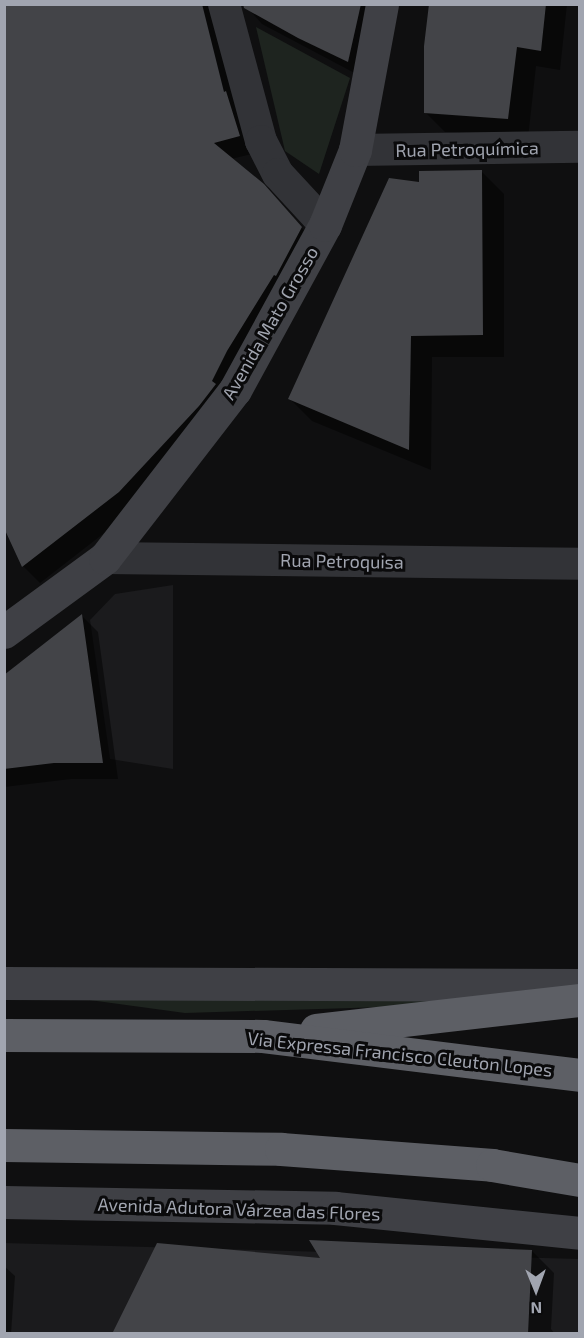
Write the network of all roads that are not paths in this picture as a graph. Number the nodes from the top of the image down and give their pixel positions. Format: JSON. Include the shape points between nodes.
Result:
{"nodes":[{"id":1,"x":224,"y":4,"type":"edge"},
{"id":2,"x":382,"y":4,"type":"edge"},
{"id":3,"x":579,"y":147,"type":"edge"},
{"id":4,"x":355,"y":150,"type":"junction"},
{"id":5,"x":325,"y":225,"type":"junction"},
{"id":6,"x":105,"y":558,"type":"junction"},
{"id":7,"x":579,"y":564,"type":"edge"},
{"id":8,"x":7,"y":622,"type":"edge"},
{"id":9,"x":4,"y":983,"type":"edge"},
{"id":10,"x":579,"y":985,"type":"edge"},
{"id":11,"x":579,"y":1000,"type":"edge"},
{"id":12,"x":4,"y":1035,"type":"edge"},
{"id":13,"x":263,"y":1036,"type":"junction"},
{"id":14,"x":579,"y":1075,"type":"edge"},
{"id":15,"x":4,"y":1144,"type":"edge"},
{"id":16,"x":579,"y":1180,"type":"edge"},
{"id":17,"x":4,"y":1202,"type":"edge"},
{"id":18,"x":579,"y":1233,"type":"edge"}],
"edges":[{"from":1,"to":5,"type":"street","via":[[261,141],[278,174]]},
{"from":2,"to":4,"type":"street","name":"Avenida Mato Grosso"},
{"from":3,"to":4,"type":"street","name":"Rua Petroquímica"},
{"from":4,"to":5,"type":"street","name":"Avenida Mato Grosso"},
{"from":5,"to":6,"type":"street","name":"Avenida Mato Grosso","via":[[235,390]]},
{"from":6,"to":7,"type":"street","name":"Rua Petroquisa"},
{"from":6,"to":8,"type":"street","name":"Avenida Mato Grosso"},
{"from":9,"to":10,"type":"street"},
{"from":11,"to":13,"type":"highway"},
{"from":12,"to":13,"type":"highway","name":"Via Expressa Francisco Cleuton Lopes"},
{"from":13,"to":14,"type":"highway","name":"Via Expressa Francisco Cleuton Lopes"},
{"from":15,"to":16,"type":"highway","via":[[281,1149],[492,1165]]},
{"from":17,"to":18,"type":"street","name":"Avenida Adutora Várzea das Flores","via":[[335,1208]]}]}
